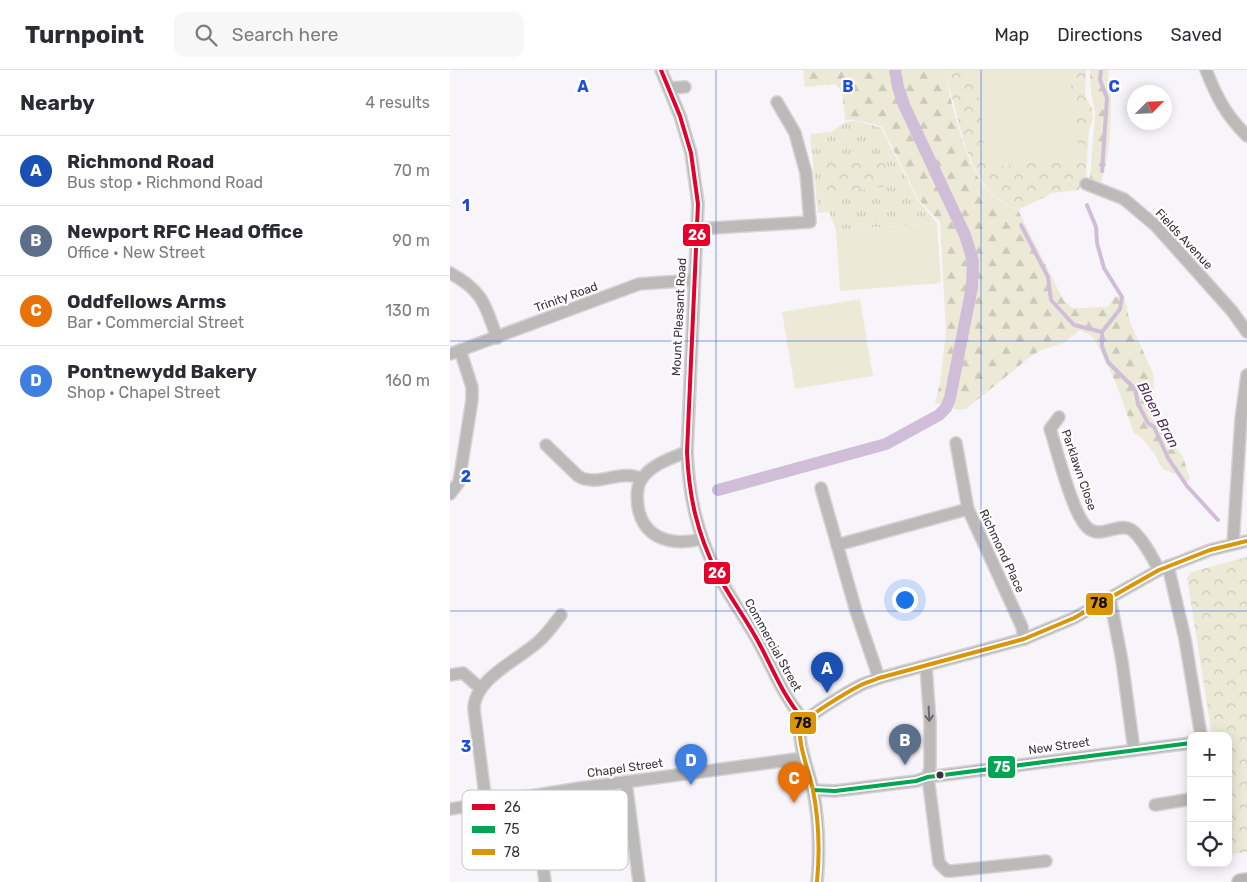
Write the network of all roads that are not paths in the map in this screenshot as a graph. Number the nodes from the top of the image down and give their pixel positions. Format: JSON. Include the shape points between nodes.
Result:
{"nodes":[{"id":1,"x":661,"y":70,"type":"edge"},
{"id":2,"x":1206,"y":70,"type":"edge"},
{"id":3,"x":685,"y":87,"type":"dead end"},
{"id":4,"x":669,"y":88,"type":"junction"},
{"id":5,"x":777,"y":102,"type":"dead end"},
{"id":6,"x":1247,"y":136,"type":"edge"},
{"id":7,"x":1086,"y":184,"type":"dead end"},
{"id":8,"x":697,"y":229,"type":"junction"},
{"id":9,"x":450,"y":272,"type":"edge"},
{"id":10,"x":694,"y":280,"type":"junction"},
{"id":11,"x":1247,"y":332,"type":"edge"},
{"id":12,"x":497,"y":338,"type":"junction"},
{"id":13,"x":455,"y":352,"type":"edge"},
{"id":14,"x":1247,"y":375,"type":"edge"},
{"id":15,"x":1058,"y":417,"type":"dead end"},
{"id":16,"x":956,"y":443,"type":"dead end"},
{"id":17,"x":546,"y":445,"type":"dead end"},
{"id":18,"x":687,"y":452,"type":"junction"},
{"id":19,"x":641,"y":479,"type":"junction"},
{"id":20,"x":821,"y":488,"type":"dead end"},
{"id":21,"x":450,"y":494,"type":"edge"},
{"id":22,"x":968,"y":509,"type":"junction"},
{"id":23,"x":702,"y":539,"type":"junction"},
{"id":24,"x":1247,"y":541,"type":"edge"},
{"id":25,"x":1233,"y":544,"type":"junction"},
{"id":26,"x":837,"y":545,"type":"junction"},
{"id":27,"x":1164,"y":568,"type":"junction"},
{"id":28,"x":1110,"y":598,"type":"junction"},
{"id":29,"x":561,"y":615,"type":"dead end"},
{"id":30,"x":1024,"y":638,"type":"junction"},
{"id":31,"x":926,"y":666,"type":"junction"},
{"id":32,"x":450,"y":675,"type":"edge"},
{"id":33,"x":879,"y":678,"type":"junction"},
{"id":34,"x":480,"y":688,"type":"junction"},
{"id":35,"x":804,"y":720,"type":"junction"},
{"id":36,"x":1200,"y":732,"type":"edge"},
{"id":37,"x":1187,"y":743,"type":"edge"},
{"id":38,"x":1134,"y":750,"type":"junction"},
{"id":39,"x":804,"y":758,"type":"junction"},
{"id":40,"x":928,"y":777,"type":"junction"},
{"id":41,"x":626,"y":782,"type":"junction"},
{"id":42,"x":484,"y":790,"type":"edge"},
{"id":43,"x":573,"y":790,"type":"edge"},
{"id":44,"x":627,"y":790,"type":"edge"},
{"id":45,"x":813,"y":790,"type":"junction"},
{"id":46,"x":628,"y":797,"type":"edge"},
{"id":47,"x":1187,"y":800,"type":"edge"},
{"id":48,"x":1155,"y":805,"type":"dead end"},
{"id":49,"x":1046,"y":861,"type":"dead end"},
{"id":50,"x":1247,"y":881,"type":"edge"},
{"id":51,"x":639,"y":882,"type":"edge"},
{"id":52,"x":818,"y":882,"type":"edge"},
{"id":53,"x":1240,"y":882,"type":"edge"}],
"edges":[{"from":1,"to":4,"type":"street","name":"Mount Pleasant Road"},
{"from":2,"to":6,"type":"street","via":[[1219,102]]},
{"from":3,"to":4,"type":"street"},
{"from":4,"to":8,"type":"street","name":"Mount Pleasant Road","via":[[691,153],[698,204]]},
{"from":5,"to":8,"type":"street","via":[[795,133],[806,173],[810,222]]},
{"from":7,"to":11,"type":"street","name":"Fields Avenue","via":[[1124,199],[1156,226]]},
{"from":8,"to":10,"type":"street","name":"Mount Pleasant Road"},
{"from":9,"to":12,"type":"street","via":[[472,286],[483,300]]},
{"from":10,"to":12,"type":"street","name":"Trinity Road","via":[[639,284]]},
{"from":10,"to":18,"type":"street","name":"Mount Pleasant Road"},
{"from":12,"to":13,"type":"street","name":"Trinity Road"},
{"from":13,"to":21,"type":"street","via":[[472,387],[472,400],[459,482]]},
{"from":14,"to":25,"type":"street"},
{"from":15,"to":27,"type":"street","name":"Parklawn Close","via":[[1050,429],[1081,519],[1096,532],[1124,527],[1132,529],[1154,560]]},
{"from":16,"to":22,"type":"street","name":"Richmond Place"},
{"from":17,"to":19,"type":"street","via":[[584,480],[627,475]]},
{"from":18,"to":19,"type":"street","via":[[661,463]]},
{"from":18,"to":23,"type":"street","name":"Commercial Street","via":[[690,491]]},
{"from":19,"to":23,"type":"street","via":[[637,500],[649,530],[682,543]]},
{"from":20,"to":26,"type":"street"},
{"from":22,"to":26,"type":"street"},
{"from":22,"to":30,"type":"street","name":"Richmond Place"},
{"from":23,"to":35,"type":"street","name":"Commercial Street","via":[[717,573],[792,706]]},
{"from":24,"to":25,"type":"street"},
{"from":25,"to":27,"type":"street"},
{"from":26,"to":33,"type":"street"},
{"from":27,"to":28,"type":"street"},
{"from":27,"to":36,"type":"street","via":[[1185,639]]},
{"from":28,"to":30,"type":"street","via":[[1074,618]]},
{"from":28,"to":38,"type":"street"},
{"from":29,"to":34,"type":"street","via":[[539,641]]},
{"from":30,"to":31,"type":"street"},
{"from":31,"to":33,"type":"street"},
{"from":31,"to":40,"type":"street","one_way":true,"via":[[930,722]]},
{"from":32,"to":34,"type":"street","via":[[463,673]]},
{"from":33,"to":35,"type":"street","via":[[861,685]]},
{"from":34,"to":42,"type":"street","via":[[475,696],[474,709]]},
{"from":35,"to":39,"type":"street","via":[[800,732]]},
{"from":37,"to":38,"type":"street","name":"New Street"},
{"from":38,"to":40,"type":"street","name":"New Street"},
{"from":39,"to":41,"type":"street","name":"Chapel Street"},
{"from":39,"to":45,"type":"street"},
{"from":40,"to":45,"type":"street","name":"New Street","via":[[835,791]]},
{"from":40,"to":49,"type":"street","via":[[942,867],[952,871]]},
{"from":41,"to":43,"type":"street","name":"Chapel Street"},
{"from":41,"to":44,"type":"street"},
{"from":45,"to":52,"type":"street","via":[[820,847]]},
{"from":46,"to":51,"type":"street"},
{"from":47,"to":48,"type":"street"},
{"from":50,"to":53,"type":"main road"}]}
